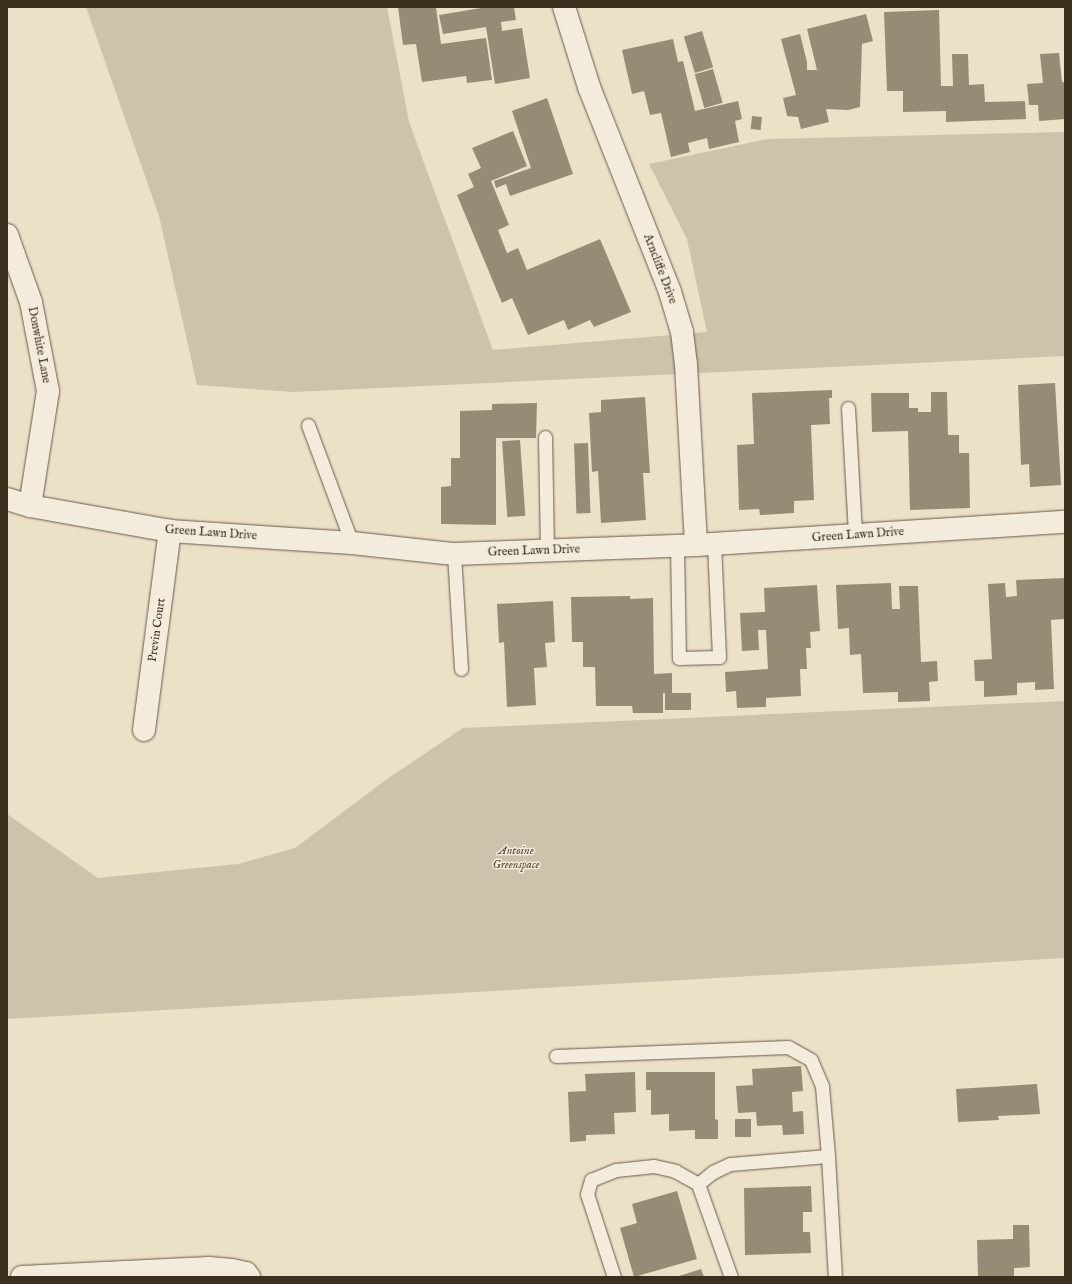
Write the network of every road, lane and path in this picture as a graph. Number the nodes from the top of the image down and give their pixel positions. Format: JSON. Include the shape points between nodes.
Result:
{"nodes":[{"id":1,"x":564,"y":7,"type":"edge"},
{"id":2,"x":7,"y":235,"type":"edge"},
{"id":3,"x":848,"y":408,"type":"dead end"},
{"id":4,"x":308,"y":425,"type":"dead end"},
{"id":5,"x":545,"y":437,"type":"dead end"},
{"id":6,"x":7,"y":499,"type":"edge"},
{"id":7,"x":30,"y":506,"type":"junction"},
{"id":8,"x":1065,"y":522,"type":"edge"},
{"id":9,"x":170,"y":531,"type":"junction"},
{"id":10,"x":855,"y":535,"type":"junction"},
{"id":11,"x":352,"y":543,"type":"junction"},
{"id":12,"x":696,"y":545,"type":"junction"},
{"id":13,"x":547,"y":550,"type":"junction"},
{"id":14,"x":454,"y":554,"type":"junction"},
{"id":15,"x":461,"y":669,"type":"dead end"},
{"id":16,"x":144,"y":730,"type":"dead end"},
{"id":17,"x":556,"y":1056,"type":"dead end"},
{"id":18,"x":828,"y":1156,"type":"junction"},
{"id":19,"x":698,"y":1184,"type":"junction"},
{"id":20,"x":22,"y":1277,"type":"edge"},
{"id":21,"x":249,"y":1277,"type":"edge"},
{"id":22,"x":614,"y":1277,"type":"edge"},
{"id":23,"x":731,"y":1277,"type":"edge"},
{"id":24,"x":835,"y":1277,"type":"edge"}],
"edges":[{"from":1,"to":12,"type":"street","name":"Arncliffe Drive","via":[[589,87],[670,292],[682,332]]},
{"from":2,"to":7,"type":"street","name":"Donwhite Lane","via":[[30,302],[48,391]]},
{"from":3,"to":10,"type":"lane"},
{"from":4,"to":11,"type":"lane"},
{"from":5,"to":13,"type":"lane"},
{"from":6,"to":7,"type":"street","name":"Green Lawn Drive"},
{"from":7,"to":9,"type":"street","name":"Green Lawn Drive"},
{"from":8,"to":10,"type":"street","name":"Green Lawn Drive"},
{"from":9,"to":11,"type":"street","name":"Green Lawn Drive"},
{"from":9,"to":16,"type":"street","name":"Previn Court"},
{"from":10,"to":12,"type":"street","name":"Green Lawn Drive"},
{"from":11,"to":14,"type":"street","name":"Green Lawn Drive"},
{"from":12,"to":12,"type":"lane","via":[[679,658],[719,657]]},
{"from":12,"to":13,"type":"street","name":"Green Lawn Drive"},
{"from":13,"to":14,"type":"street","name":"Green Lawn Drive"},
{"from":14,"to":15,"type":"lane"},
{"from":17,"to":18,"type":"lane","via":[[788,1047],[811,1060],[822,1086]]},
{"from":18,"to":19,"type":"lane","via":[[730,1164],[713,1172]]},
{"from":18,"to":24,"type":"lane"},
{"from":19,"to":22,"type":"lane","via":[[675,1171],[654,1166],[616,1170],[591,1180],[586,1194]]},
{"from":19,"to":23,"type":"lane"},
{"from":20,"to":21,"type":"street","via":[[209,1268],[246,1273]]}]}
